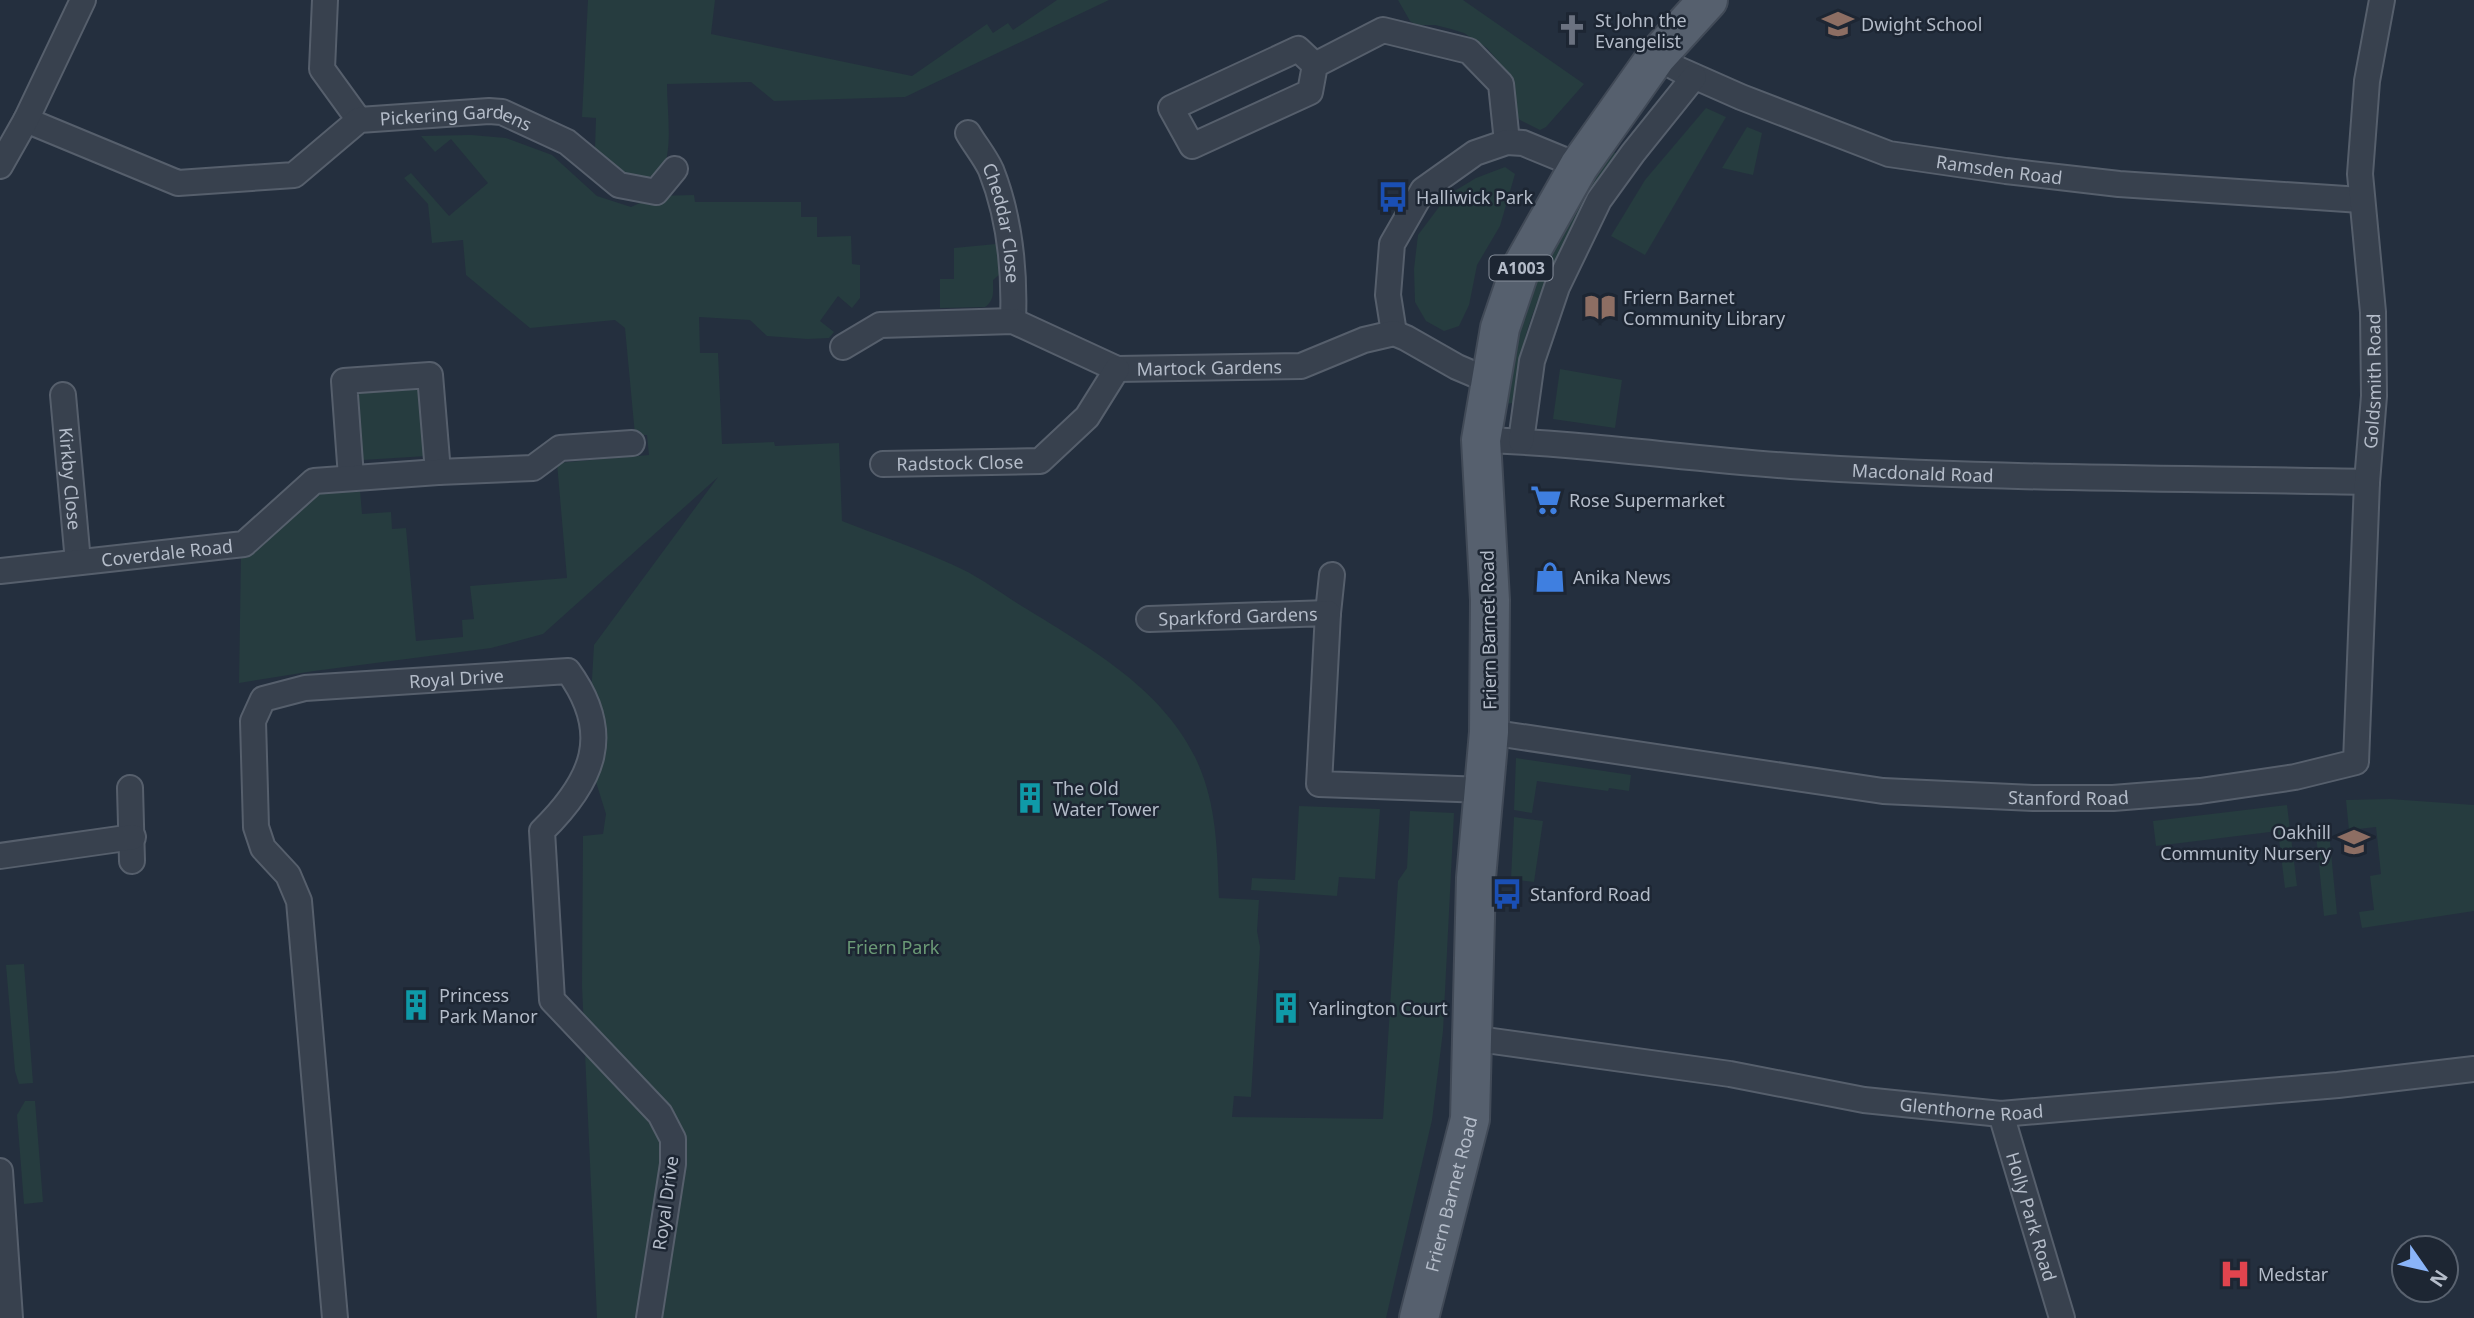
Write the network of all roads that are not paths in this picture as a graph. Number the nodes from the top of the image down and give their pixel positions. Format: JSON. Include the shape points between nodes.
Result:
{"nodes":[{"id":1,"x":83,"y":0,"type":"edge"},
{"id":2,"x":325,"y":0,"type":"edge"},
{"id":3,"x":1708,"y":0,"type":"edge"},
{"id":4,"x":2381,"y":0,"type":"edge"},
{"id":5,"x":1656,"y":57,"type":"junction"},
{"id":6,"x":1315,"y":65,"type":"junction"},
{"id":7,"x":1694,"y":77,"type":"junction"},
{"id":8,"x":26,"y":120,"type":"junction"},
{"id":9,"x":359,"y":120,"type":"junction"},
{"id":10,"x":968,"y":132,"type":"dead end"},
{"id":11,"x":1507,"y":142,"type":"junction"},
{"id":12,"x":0,"y":166,"type":"edge"},
{"id":13,"x":1579,"y":166,"type":"junction"},
{"id":14,"x":675,"y":169,"type":"dead end"},
{"id":15,"x":2361,"y":200,"type":"junction"},
{"id":16,"x":1013,"y":321,"type":"junction"},
{"id":17,"x":1394,"y":333,"type":"junction"},
{"id":18,"x":843,"y":347,"type":"dead end"},
{"id":19,"x":1117,"y":369,"type":"junction"},
{"id":20,"x":1490,"y":381,"type":"junction"},
{"id":21,"x":63,"y":395,"type":"dead end"},
{"id":22,"x":1480,"y":440,"type":"junction"},
{"id":23,"x":1521,"y":441,"type":"junction"},
{"id":24,"x":632,"y":443,"type":"dead end"},
{"id":25,"x":883,"y":464,"type":"dead end"},
{"id":26,"x":438,"y":471,"type":"junction"},
{"id":27,"x":351,"y":477,"type":"junction"},
{"id":28,"x":2367,"y":482,"type":"junction"},
{"id":29,"x":78,"y":562,"type":"junction"},
{"id":30,"x":0,"y":571,"type":"edge"},
{"id":31,"x":1332,"y":575,"type":"dead end"},
{"id":32,"x":1328,"y":613,"type":"junction"},
{"id":33,"x":1149,"y":619,"type":"dead end"},
{"id":34,"x":1489,"y":732,"type":"junction"},
{"id":35,"x":2356,"y":762,"type":"joint"},
{"id":36,"x":130,"y":788,"type":"dead end"},
{"id":37,"x":1485,"y":790,"type":"junction"},
{"id":38,"x":0,"y":856,"type":"edge"},
{"id":39,"x":1471,"y":1038,"type":"junction"},
{"id":40,"x":2474,"y":1069,"type":"edge"},
{"id":41,"x":2001,"y":1114,"type":"junction"},
{"id":42,"x":0,"y":1171,"type":"edge"},
{"id":43,"x":10,"y":1318,"type":"edge"},
{"id":44,"x":335,"y":1318,"type":"edge"},
{"id":45,"x":649,"y":1318,"type":"edge"},
{"id":46,"x":1419,"y":1318,"type":"edge"},
{"id":47,"x":2062,"y":1318,"type":"edge"}],
"edges":[{"from":1,"to":8,"type":"street"},
{"from":2,"to":9,"type":"street","via":[[322,69]]},
{"from":3,"to":5,"type":"main road","name":"Friern Barnet Road","number":"A1003"},
{"from":4,"to":15,"type":"street","name":"Goldsmith Road","via":[[2367,81]]},
{"from":5,"to":7,"type":"street","name":"Ramsden Road"},
{"from":5,"to":13,"type":"main road","name":"Friern Barnet Road","number":"A1003"},
{"from":6,"to":6,"type":"street","via":[[1298,49],[1171,108],[1192,146],[1310,92]]},
{"from":6,"to":11,"type":"street","via":[[1383,30],[1469,51],[1501,84]]},
{"from":7,"to":15,"type":"street","name":"Ramsden Road","via":[[1889,154],[2119,184]]},
{"from":7,"to":23,"type":"street","via":[[1599,201],[1563,275],[1532,361]]},
{"from":8,"to":9,"type":"street","name":"Pickering Gardens","via":[[178,183],[293,175]]},
{"from":8,"to":12,"type":"street"},
{"from":9,"to":14,"type":"street","name":"Pickering Gardens","via":[[502,112],[566,142],[619,185],[656,192]]},
{"from":10,"to":16,"type":"street","name":"Cheddar Close","via":[[990,168],[1006,219],[1014,275]]},
{"from":11,"to":13,"type":"street","via":[[1523,143]]},
{"from":11,"to":17,"type":"street","via":[[1475,153],[1423,190],[1392,244],[1388,295]]},
{"from":13,"to":20,"type":"main road","name":"Friern Barnet Road","number":"A1003","via":[[1519,272],[1500,328]]},
{"from":15,"to":28,"type":"street","name":"Goldsmith Road","via":[[2373,312],[2374,397]]},
{"from":16,"to":18,"type":"street","name":"Martock Gardens","via":[[880,326]]},
{"from":16,"to":19,"type":"street","name":"Martock Gardens"},
{"from":17,"to":19,"type":"street","name":"Martock Gardens","via":[[1301,366]]},
{"from":17,"to":20,"type":"street"},
{"from":19,"to":25,"type":"street","name":"Radstock Close","via":[[1087,417],[1040,461]]},
{"from":20,"to":22,"type":"main road","name":"Friern Barnet Road","number":"A1003"},
{"from":21,"to":29,"type":"street","name":"Kirkby Close"},
{"from":22,"to":23,"type":"street","name":"Macdonald Road"},
{"from":22,"to":34,"type":"main road","name":"Friern Barnet Road","number":"A1003","via":[[1490,600]]},
{"from":23,"to":28,"type":"street","name":"Macdonald Road","via":[[1790,466]]},
{"from":24,"to":26,"type":"street","name":"Coverdale Road","via":[[560,448],[533,468]]},
{"from":26,"to":27,"type":"street","name":"Coverdale Road"},
{"from":26,"to":27,"type":"street","via":[[430,375],[344,381]]},
{"from":27,"to":29,"type":"street","name":"Coverdale Road","via":[[314,481],[244,544]]},
{"from":28,"to":35,"type":"street","name":"Goldsmith Road"},
{"from":29,"to":30,"type":"street","name":"Coverdale Road"},
{"from":31,"to":32,"type":"street","name":"Sparkford Gardens"},
{"from":32,"to":33,"type":"street","name":"Sparkford Gardens"},
{"from":32,"to":37,"type":"street","name":"Sparkford Gardens","via":[[1319,784]]},
{"from":34,"to":35,"type":"street","name":"Stanford Road","via":[[1883,791],[2032,798],[2200,791],[2295,777]]},
{"from":34,"to":37,"type":"main road","name":"Friern Barnet Road","number":"A1003"},
{"from":36,"to":38,"type":"street","via":[[133,849]]},
{"from":37,"to":39,"type":"main road","name":"Friern Barnet Road","number":"A1003","via":[[1476,878]]},
{"from":39,"to":41,"type":"street","name":"Glenthorne Road","via":[[1730,1074],[1864,1100]]},
{"from":39,"to":46,"type":"main road","name":"Friern Barnet Road","number":"A1003","via":[[1470,1119]]},
{"from":40,"to":41,"type":"street","name":"Glenthorne Road"},
{"from":41,"to":47,"type":"street","name":"Holly Park Road"},
{"from":42,"to":43,"type":"street"},
{"from":44,"to":45,"type":"street","name":"Royal Drive","via":[[299,901],[288,876],[263,848],[256,827],[253,721],[264,699],[305,688],[568,671],[581,690],[593,725],[591,762],[574,797],[542,831],[552,1000],[660,1114],[673,1139]]}]}
